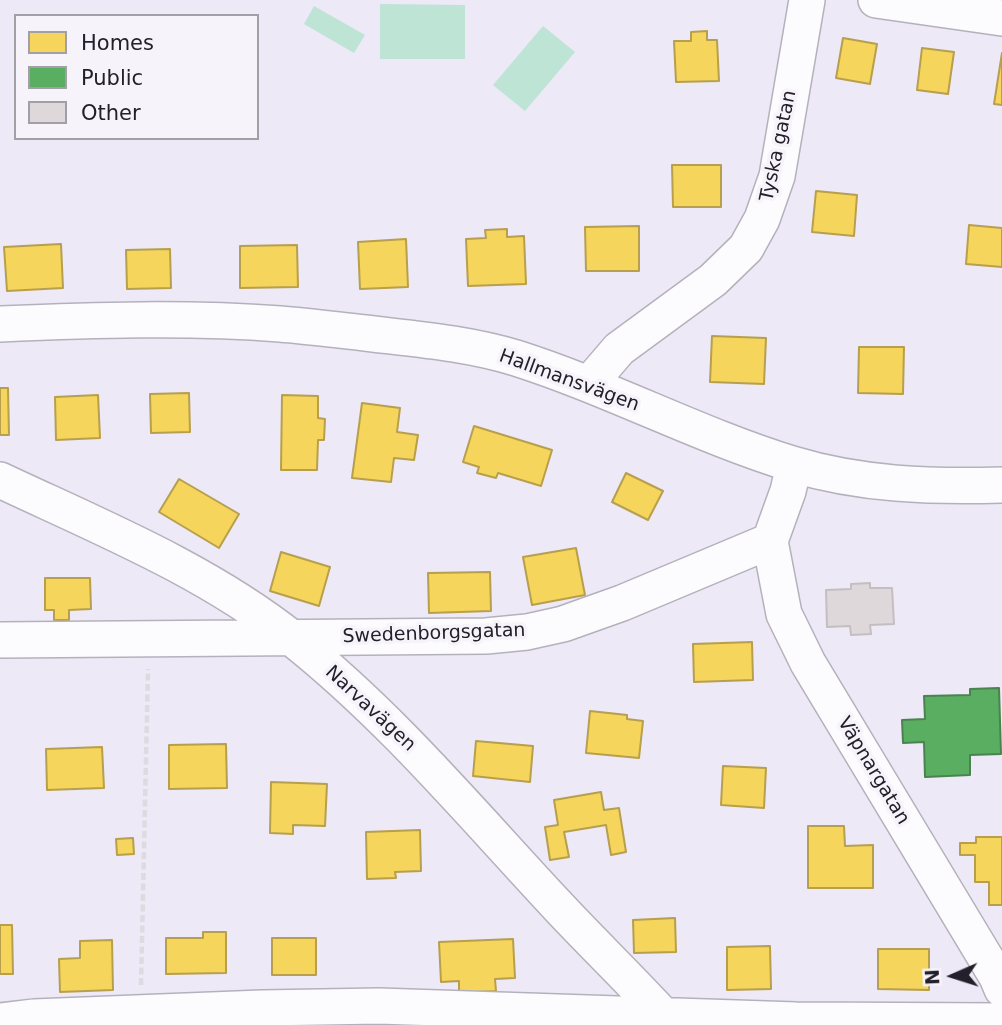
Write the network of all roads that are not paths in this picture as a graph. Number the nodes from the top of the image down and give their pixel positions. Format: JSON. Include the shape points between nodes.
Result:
{"nodes":[{"id":1,"x":807,"y":0,"type":"edge"},
{"id":2,"x":876,"y":0,"type":"edge"},
{"id":3,"x":1002,"y":18,"type":"edge"},
{"id":4,"x":0,"y":324,"type":"edge"},
{"id":5,"x":589,"y":384,"type":"junction"},
{"id":6,"x":794,"y":465,"type":"junction"},
{"id":7,"x":0,"y":480,"type":"edge"},
{"id":8,"x":1002,"y":485,"type":"edge"},
{"id":9,"x":770,"y":541,"type":"junction"},
{"id":10,"x":292,"y":639,"type":"junction"},
{"id":11,"x":0,"y":640,"type":"edge"},
{"id":12,"x":1002,"y":989,"type":"edge"},
{"id":13,"x":668,"y":1020,"type":"edge"},
{"id":14,"x":0,"y":1021,"type":"edge"},
{"id":15,"x":1002,"y":1021,"type":"edge"}],
"edges":[{"from":1,"to":5,"type":"street","name":"Tyska gatan","via":[[777,176],[746,248],[713,280],[619,349]]},
{"from":2,"to":3,"type":"street"},
{"from":4,"to":5,"type":"street","name":"Hallmansvägen","via":[[156,320],[280,324],[444,342],[514,358]]},
{"from":5,"to":6,"type":"street","name":"Hallmansvägen"},
{"from":6,"to":8,"type":"street","name":"Hallmansvägen","via":[[908,485]]},
{"from":6,"to":9,"type":"street"},
{"from":7,"to":10,"type":"street","name":"Narvavägen","via":[[195,575]]},
{"from":9,"to":10,"type":"street","name":"Swedenborgsgatan","via":[[622,603],[527,632]]},
{"from":9,"to":12,"type":"street","name":"Väpnargatan","via":[[784,614],[808,663]]},
{"from":10,"to":11,"type":"street","name":"Swedenborgsgatan"},
{"from":10,"to":13,"type":"street","name":"Narvavägen","via":[[373,709],[457,794]]},
{"from":13,"to":14,"type":"street","via":[[379,1006]]},
{"from":13,"to":15,"type":"street"}]}
